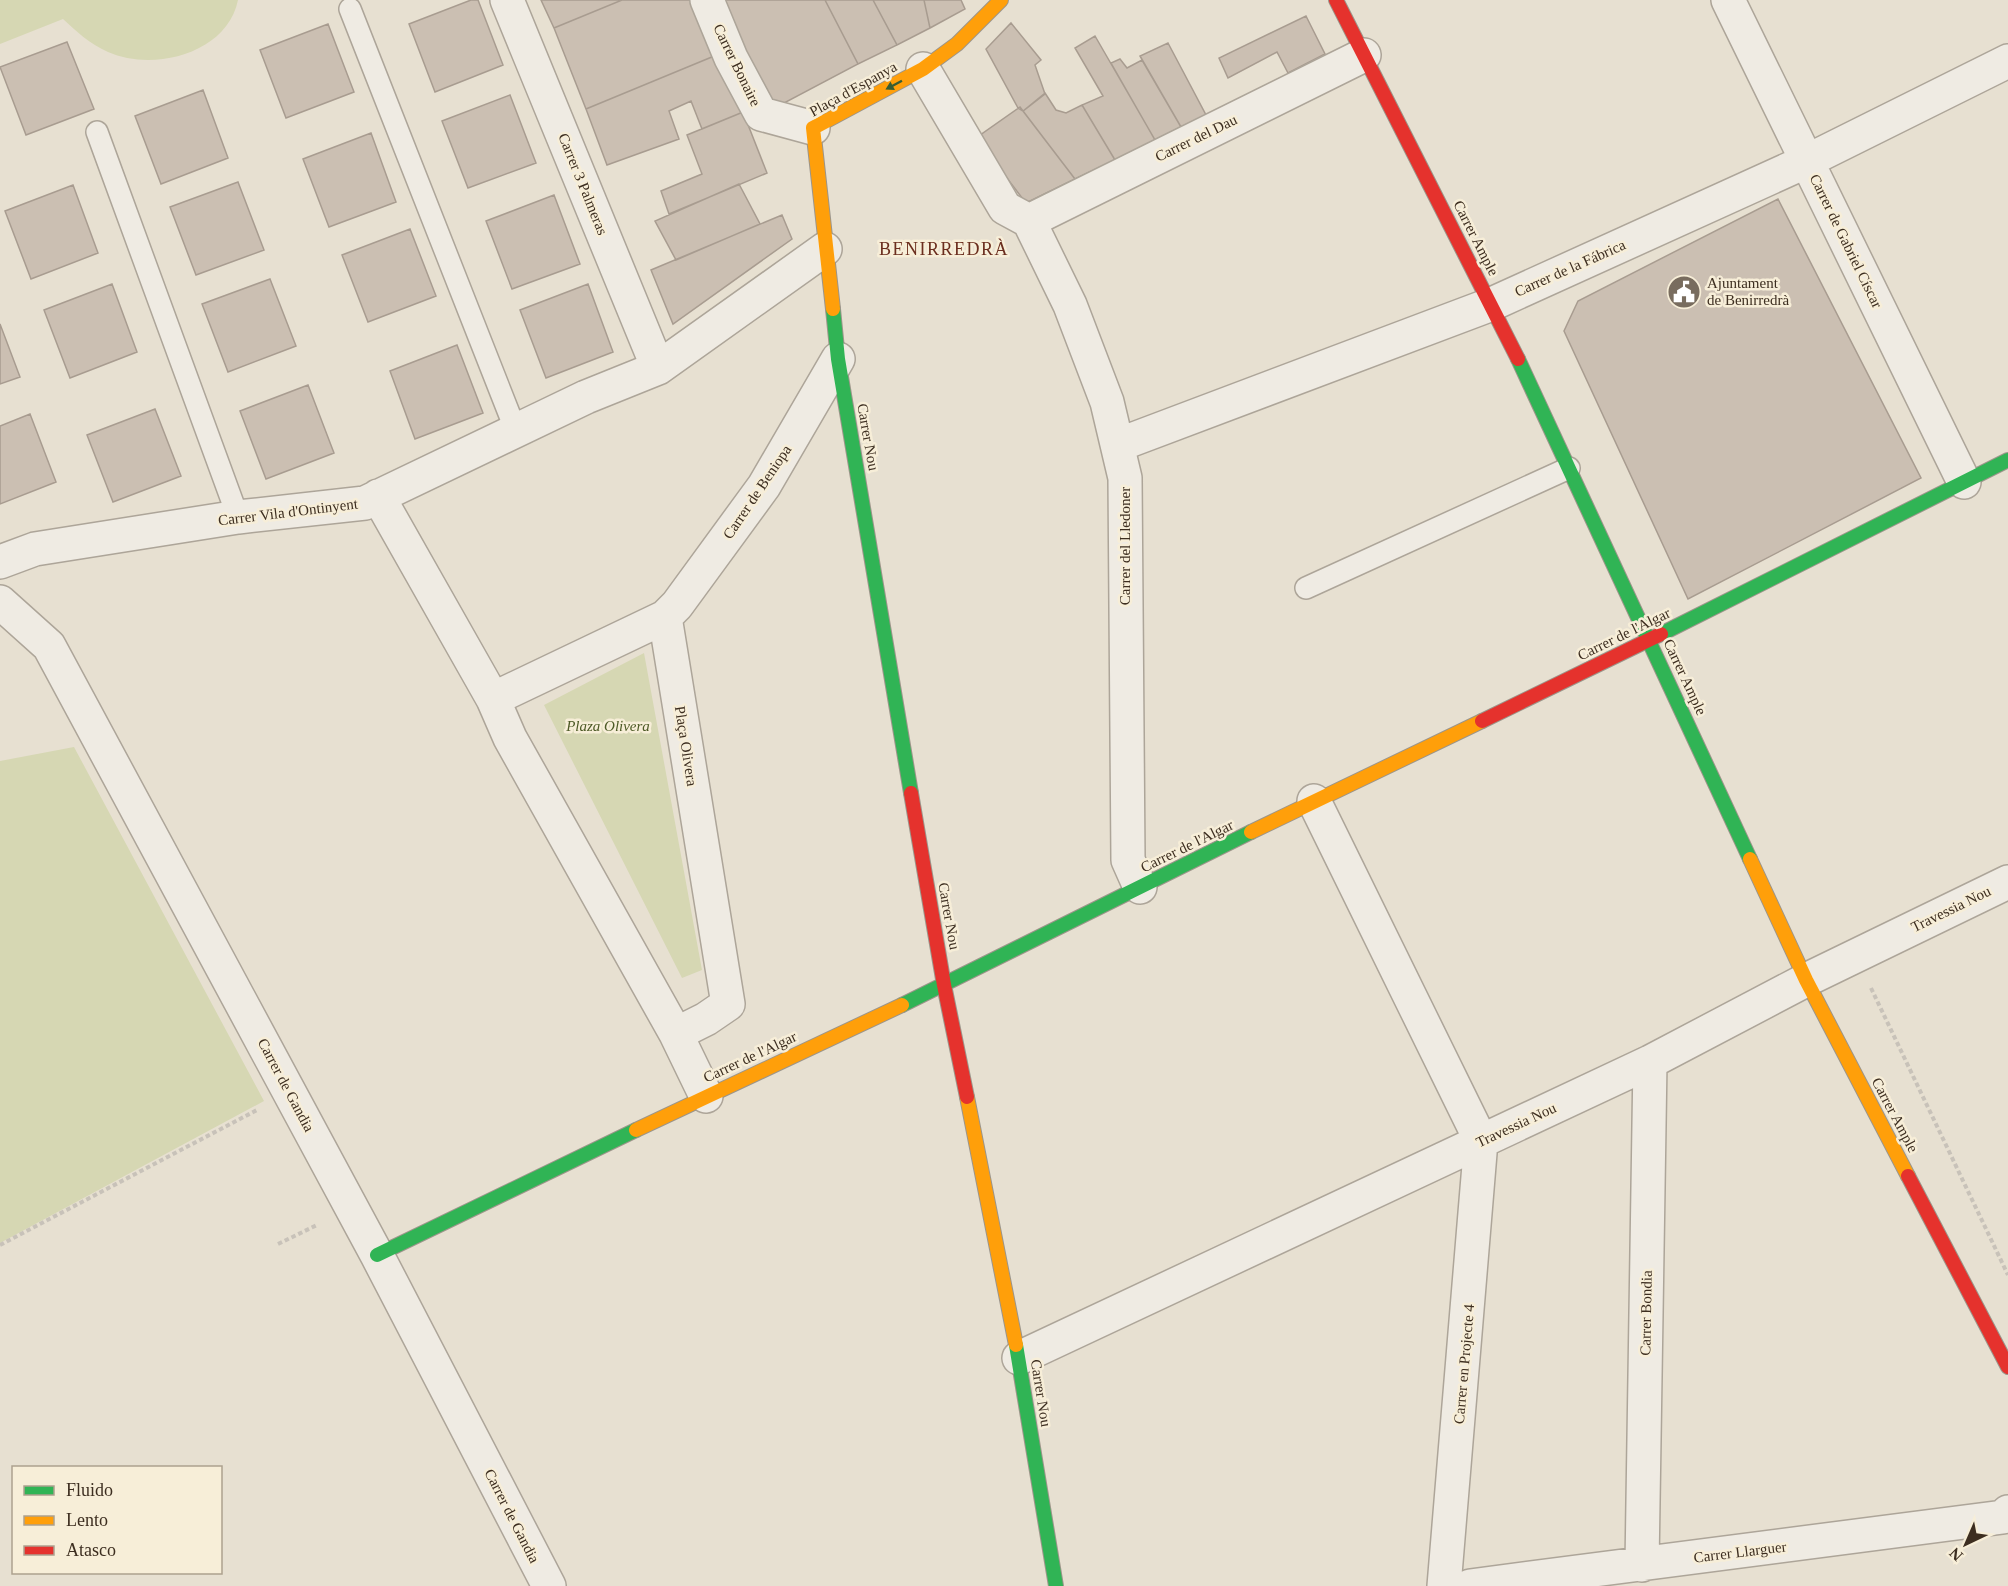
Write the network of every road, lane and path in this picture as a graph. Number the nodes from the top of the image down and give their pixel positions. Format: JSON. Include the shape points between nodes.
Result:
{"nodes":[{"id":1,"x":507,"y":0,"type":"edge"},
{"id":2,"x":707,"y":0,"type":"edge"},
{"id":3,"x":1000,"y":0,"type":"edge"},
{"id":4,"x":1336,"y":0,"type":"edge"},
{"id":5,"x":1728,"y":0,"type":"edge"},
{"id":6,"x":350,"y":9,"type":"dead end"},
{"id":7,"x":1364,"y":55,"type":"junction"},
{"id":8,"x":2008,"y":61,"type":"edge"},
{"id":9,"x":923,"y":69,"type":"junction"},
{"id":10,"x":813,"y":128,"type":"junction"},
{"id":11,"x":98,"y":132,"type":"dead end"},
{"id":12,"x":1807,"y":161,"type":"junction"},
{"id":13,"x":1029,"y":221,"type":"junction"},
{"id":14,"x":825,"y":249,"type":"junction"},
{"id":15,"x":1492,"y":304,"type":"junction"},
{"id":16,"x":838,"y":359,"type":"junction"},
{"id":17,"x":658,"y":368,"type":"junction"},
{"id":18,"x":516,"y":431,"type":"junction"},
{"id":19,"x":1118,"y":445,"type":"junction"},
{"id":20,"x":2008,"y":460,"type":"edge"},
{"id":21,"x":1569,"y":468,"type":"junction"},
{"id":22,"x":1964,"y":482,"type":"junction"},
{"id":23,"x":378,"y":496,"type":"junction"},
{"id":24,"x":238,"y":517,"type":"junction"},
{"id":25,"x":0,"y":562,"type":"edge"},
{"id":26,"x":1306,"y":588,"type":"dead end"},
{"id":27,"x":0,"y":602,"type":"edge"},
{"id":28,"x":665,"y":616,"type":"junction"},
{"id":29,"x":1650,"y":640,"type":"junction"},
{"id":30,"x":493,"y":699,"type":"junction"},
{"id":31,"x":1314,"y":801,"type":"junction"},
{"id":32,"x":2008,"y":882,"type":"edge"},
{"id":33,"x":1140,"y":887,"type":"junction"},
{"id":34,"x":1855,"y":955,"type":"junction"},
{"id":35,"x":1806,"y":980,"type":"junction"},
{"id":36,"x":944,"y":985,"type":"junction"},
{"id":37,"x":676,"y":1034,"type":"junction"},
{"id":38,"x":1650,"y":1062,"type":"junction"},
{"id":39,"x":290,"y":1093,"type":"junction"},
{"id":40,"x":705,"y":1096,"type":"junction"},
{"id":41,"x":1481,"y":1141,"type":"junction"},
{"id":42,"x":321,"y":1223,"type":"dead end"},
{"id":43,"x":278,"y":1244,"type":"dead end"},
{"id":44,"x":0,"y":1245,"type":"edge"},
{"id":45,"x":377,"y":1255,"type":"junction"},
{"id":46,"x":2008,"y":1275,"type":"edge"},
{"id":47,"x":1019,"y":1358,"type":"junction"},
{"id":48,"x":2008,"y":1367,"type":"edge"},
{"id":49,"x":2008,"y":1512,"type":"edge"},
{"id":50,"x":1642,"y":1565,"type":"junction"},
{"id":51,"x":549,"y":1586,"type":"edge"},
{"id":52,"x":1056,"y":1586,"type":"edge"},
{"id":53,"x":1444,"y":1586,"type":"edge"},
{"id":54,"x":1470,"y":1586,"type":"edge"}],
"edges":[{"from":1,"to":17,"type":"street","name":"Carrer 3 Palmeras"},
{"from":2,"to":10,"type":"street","name":"Carrer Bonaire","via":[[731,58],[761,114]]},
{"from":3,"to":9,"type":"street","name":"Plaça d'Espanya","via":[[957,44]]},
{"from":4,"to":7,"type":"street","name":"Carrer Ample"},
{"from":5,"to":12,"type":"street","name":"Carrer de Gabriel Císcar"},
{"from":6,"to":18,"type":"lane"},
{"from":7,"to":13,"type":"street","name":"Carrer del Dau"},
{"from":7,"to":15,"type":"street","name":"Carrer Ample"},
{"from":8,"to":12,"type":"street","name":"Carrer de la Fábrica"},
{"from":9,"to":10,"type":"street","name":"Plaça d'Espanya","one_way":true},
{"from":9,"to":13,"type":"street","via":[[1005,208]]},
{"from":10,"to":14,"type":"street","name":"Plaça d'Espanya"},
{"from":11,"to":24,"type":"lane"},
{"from":12,"to":15,"type":"street","name":"Carrer de la Fábrica"},
{"from":12,"to":22,"type":"street","name":"Carrer de Gabriel Císcar"},
{"from":13,"to":19,"type":"street","name":"Carrer del Lledoner","via":[[1070,305],[1107,402]]},
{"from":14,"to":16,"type":"street","name":"Carrer Nou"},
{"from":14,"to":17,"type":"street","name":"Carrer Vila d'Ontinyent"},
{"from":15,"to":19,"type":"street","name":"Carrer de la Fábrica"},
{"from":15,"to":21,"type":"street","name":"Carrer Ample"},
{"from":16,"to":28,"type":"street","name":"Carrer de Beniopa","via":[[764,486]]},
{"from":16,"to":36,"type":"street","name":"Carrer Nou"},
{"from":17,"to":18,"type":"street","name":"Carrer Vila d'Ontinyent"},
{"from":18,"to":23,"type":"street","name":"Carrer Vila d'Ontinyent"},
{"from":19,"to":33,"type":"street","name":"Carrer del Lledoner","via":[[1125,478],[1128,860]]},
{"from":20,"to":22,"type":"street","name":"Carrer de l'Algar"},
{"from":21,"to":26,"type":"lane"},
{"from":21,"to":29,"type":"street","name":"Carrer Ample"},
{"from":22,"to":29,"type":"street","name":"Carrer de l'Algar"},
{"from":23,"to":24,"type":"street","name":"Carrer Vila d'Ontinyent","via":[[366,503]]},
{"from":23,"to":30,"type":"street"},
{"from":24,"to":25,"type":"street","name":"Carrer Vila d'Ontinyent","via":[[35,549]]},
{"from":27,"to":39,"type":"street","name":"Carrer de Gandia","via":[[49,646]]},
{"from":28,"to":30,"type":"street"},
{"from":28,"to":37,"type":"street","name":"Plaça Olivera","via":[[728,1004]]},
{"from":29,"to":31,"type":"street","name":"Carrer de l'Algar"},
{"from":29,"to":35,"type":"street","name":"Carrer Ample"},
{"from":30,"to":37,"type":"street","via":[[510,738]]},
{"from":31,"to":33,"type":"street","name":"Carrer de l'Algar"},
{"from":31,"to":41,"type":"street"},
{"from":32,"to":34,"type":"street","name":"Travessia Nou"},
{"from":33,"to":36,"type":"street","name":"Carrer de l'Algar"},
{"from":34,"to":35,"type":"street","name":"Travessia Nou"},
{"from":34,"to":46,"type":"path"},
{"from":35,"to":38,"type":"street","name":"Travessia Nou"},
{"from":35,"to":48,"type":"street","name":"Carrer Ample"},
{"from":36,"to":40,"type":"street","name":"Carrer de l'Algar"},
{"from":36,"to":47,"type":"street","name":"Carrer Nou"},
{"from":37,"to":40,"type":"street"},
{"from":38,"to":41,"type":"street","name":"Travessia Nou"},
{"from":38,"to":50,"type":"street","name":"Carrer Bondia"},
{"from":39,"to":44,"type":"path"},
{"from":39,"to":45,"type":"street","name":"Carrer de Gandia"},
{"from":40,"to":45,"type":"street","name":"Carrer de l'Algar"},
{"from":41,"to":47,"type":"street","name":"Travessia Nou"},
{"from":41,"to":53,"type":"street","name":"Carrer en Projecte 4"},
{"from":42,"to":43,"type":"path"},
{"from":45,"to":51,"type":"street","name":"Carrer de Gandia"},
{"from":47,"to":52,"type":"street","name":"Carrer Nou"},
{"from":49,"to":50,"type":"street","name":"Carrer Llarguer","via":[[2003,1517]]},
{"from":50,"to":54,"type":"street","name":"Carrer Llarguer"}]}
